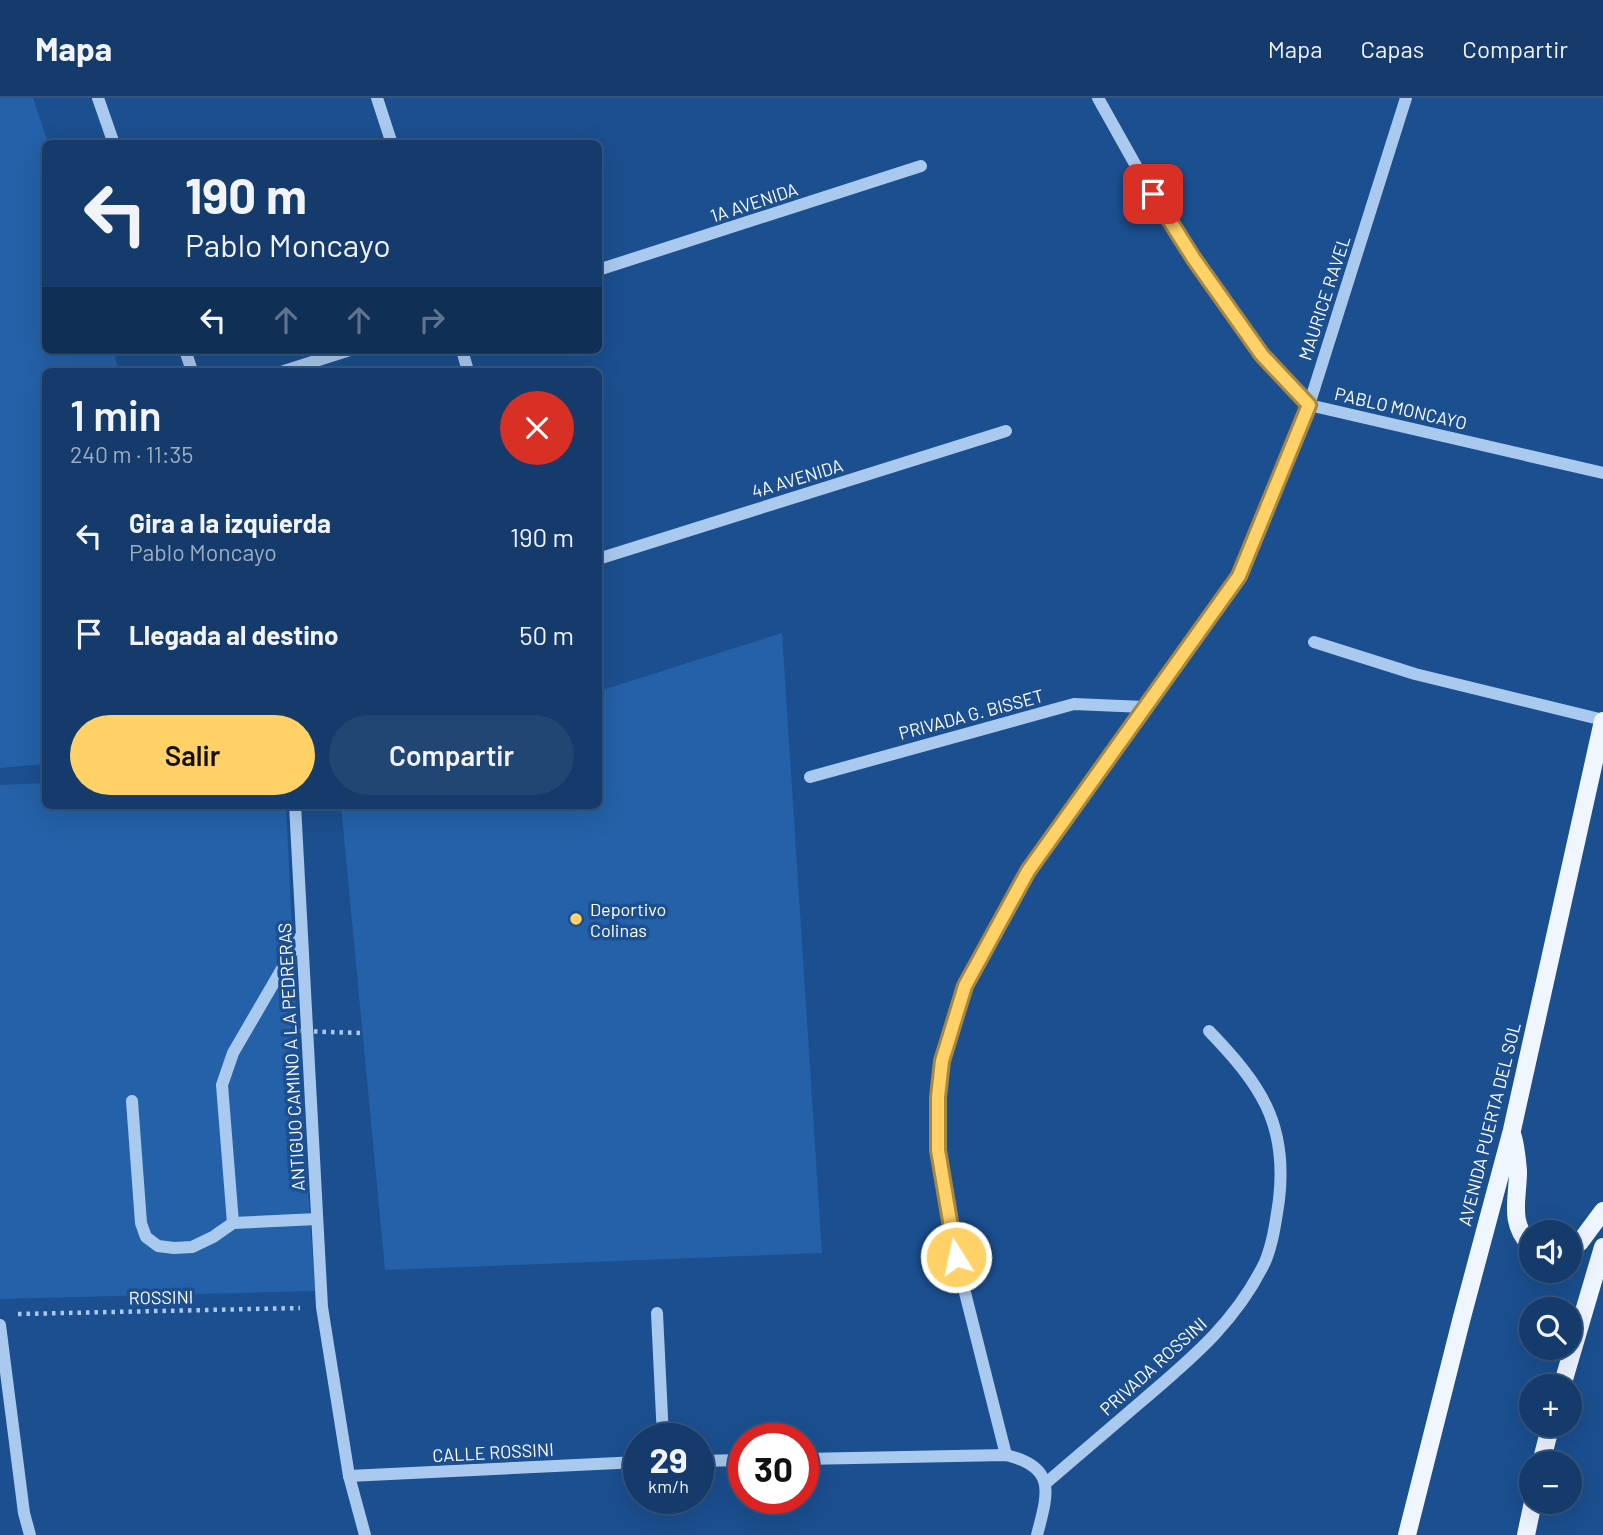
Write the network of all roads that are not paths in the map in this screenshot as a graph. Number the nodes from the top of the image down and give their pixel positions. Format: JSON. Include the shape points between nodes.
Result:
{"nodes":[{"id":1,"x":99,"y":98,"type":"edge"},
{"id":2,"x":377,"y":98,"type":"edge"},
{"id":3,"x":1098,"y":98,"type":"edge"},
{"id":4,"x":1406,"y":98,"type":"edge"},
{"id":5,"x":113,"y":140,"type":"edge"},
{"id":6,"x":391,"y":140,"type":"edge"},
{"id":7,"x":921,"y":166,"type":"dead end"},
{"id":8,"x":602,"y":269,"type":"edge"},
{"id":9,"x":337,"y":354,"type":"edge"},
{"id":10,"x":293,"y":368,"type":"edge"},
{"id":11,"x":1309,"y":405,"type":"junction"},
{"id":12,"x":1006,"y":431,"type":"dead end"},
{"id":13,"x":1603,"y":473,"type":"edge"},
{"id":14,"x":602,"y":558,"type":"edge"},
{"id":15,"x":1314,"y":642,"type":"dead end"},
{"id":16,"x":1144,"y":707,"type":"junction"},
{"id":17,"x":1603,"y":721,"type":"edge"},
{"id":18,"x":810,"y":777,"type":"dead end"},
{"id":19,"x":295,"y":809,"type":"edge"},
{"id":20,"x":302,"y":935,"type":"junction"},
{"id":21,"x":1209,"y":1031,"type":"dead end"},
{"id":22,"x":132,"y":1101,"type":"dead end"},
{"id":23,"x":1512,"y":1130,"type":"junction"},
{"id":24,"x":1603,"y":1212,"type":"edge"},
{"id":25,"x":317,"y":1219,"type":"junction"},
{"id":26,"x":233,"y":1223,"type":"junction"},
{"id":27,"x":1519,"y":1229,"type":"edge"},
{"id":28,"x":1582,"y":1239,"type":"edge"},
{"id":29,"x":1603,"y":1247,"type":"edge"},
{"id":30,"x":657,"y":1313,"type":"dead end"},
{"id":31,"x":0,"y":1325,"type":"edge"},
{"id":32,"x":1566,"y":1374,"type":"edge"},
{"id":33,"x":662,"y":1423,"type":"edge"},
{"id":34,"x":1006,"y":1455,"type":"junction"},
{"id":35,"x":819,"y":1459,"type":"edge"},
{"id":36,"x":623,"y":1463,"type":"edge"},
{"id":37,"x":349,"y":1476,"type":"junction"},
{"id":38,"x":1046,"y":1483,"type":"junction"},
{"id":39,"x":1530,"y":1514,"type":"edge"},
{"id":40,"x":30,"y":1535,"type":"edge"},
{"id":41,"x":365,"y":1535,"type":"edge"},
{"id":42,"x":1037,"y":1535,"type":"edge"},
{"id":43,"x":1407,"y":1535,"type":"edge"},
{"id":44,"x":1525,"y":1535,"type":"edge"}],
"edges":[{"from":1,"to":5,"type":"street"},
{"from":2,"to":6,"type":"street"},
{"from":3,"to":11,"type":"street","name":"PABLO MONCAYO","via":[[1194,259],[1262,355]]},
{"from":4,"to":11,"type":"street","name":"MAURICE RAVEL"},
{"from":7,"to":8,"type":"street","name":"1A AVENIDA"},
{"from":9,"to":10,"type":"street"},
{"from":11,"to":13,"type":"street","name":"PABLO MONCAYO"},
{"from":11,"to":16,"type":"street","name":"MAURICE RAVEL","via":[[1239,576]]},
{"from":12,"to":14,"type":"street","name":"4A AVENIDA"},
{"from":15,"to":17,"type":"street","via":[[1415,674]]},
{"from":16,"to":18,"type":"street","name":"PRIVADA G. BISSET","via":[[1074,704]]},
{"from":16,"to":34,"type":"street","name":"MAURICE RAVEL","via":[[1028,871],[999,920],[965,986],[942,1061],[938,1097],[942,1177],[956,1257]]},
{"from":17,"to":23,"type":"main road","name":"AVENIDA PUERTA DEL SOL"},
{"from":19,"to":20,"type":"street","name":"ANTIGUO CAMINO A LA PEDRERAS"},
{"from":20,"to":25,"type":"street","name":"ANTIGUO CAMINO A LA PEDRERAS"},
{"from":20,"to":26,"type":"street","via":[[233,1053],[222,1085]]},
{"from":21,"to":38,"type":"street","name":"PRIVADA ROSSINI","via":[[1254,1083],[1280,1144],[1281,1183],[1266,1259],[1242,1301],[1214,1336]]},
{"from":22,"to":26,"type":"street","via":[[141,1223],[146,1237],[158,1246],[192,1247]]},
{"from":23,"to":27,"type":"main road"},
{"from":23,"to":43,"type":"main road","name":"AVENIDA PUERTA DEL SOL"},
{"from":24,"to":28,"type":"main road"},
{"from":25,"to":26,"type":"street"},
{"from":25,"to":37,"type":"street","name":"ANTIGUO CAMINO A LA PEDRERAS","via":[[322,1307]]},
{"from":29,"to":32,"type":"main road"},
{"from":30,"to":33,"type":"street"},
{"from":31,"to":40,"type":"street"},
{"from":34,"to":35,"type":"street"},
{"from":34,"to":38,"type":"street","via":[[1038,1469]]},
{"from":36,"to":37,"type":"street","name":"CALLE ROSSINI"},
{"from":37,"to":41,"type":"street","name":"ANTIGUO CAMINO A LA PEDRERAS"},
{"from":38,"to":42,"type":"street"},
{"from":39,"to":44,"type":"main road"}]}
